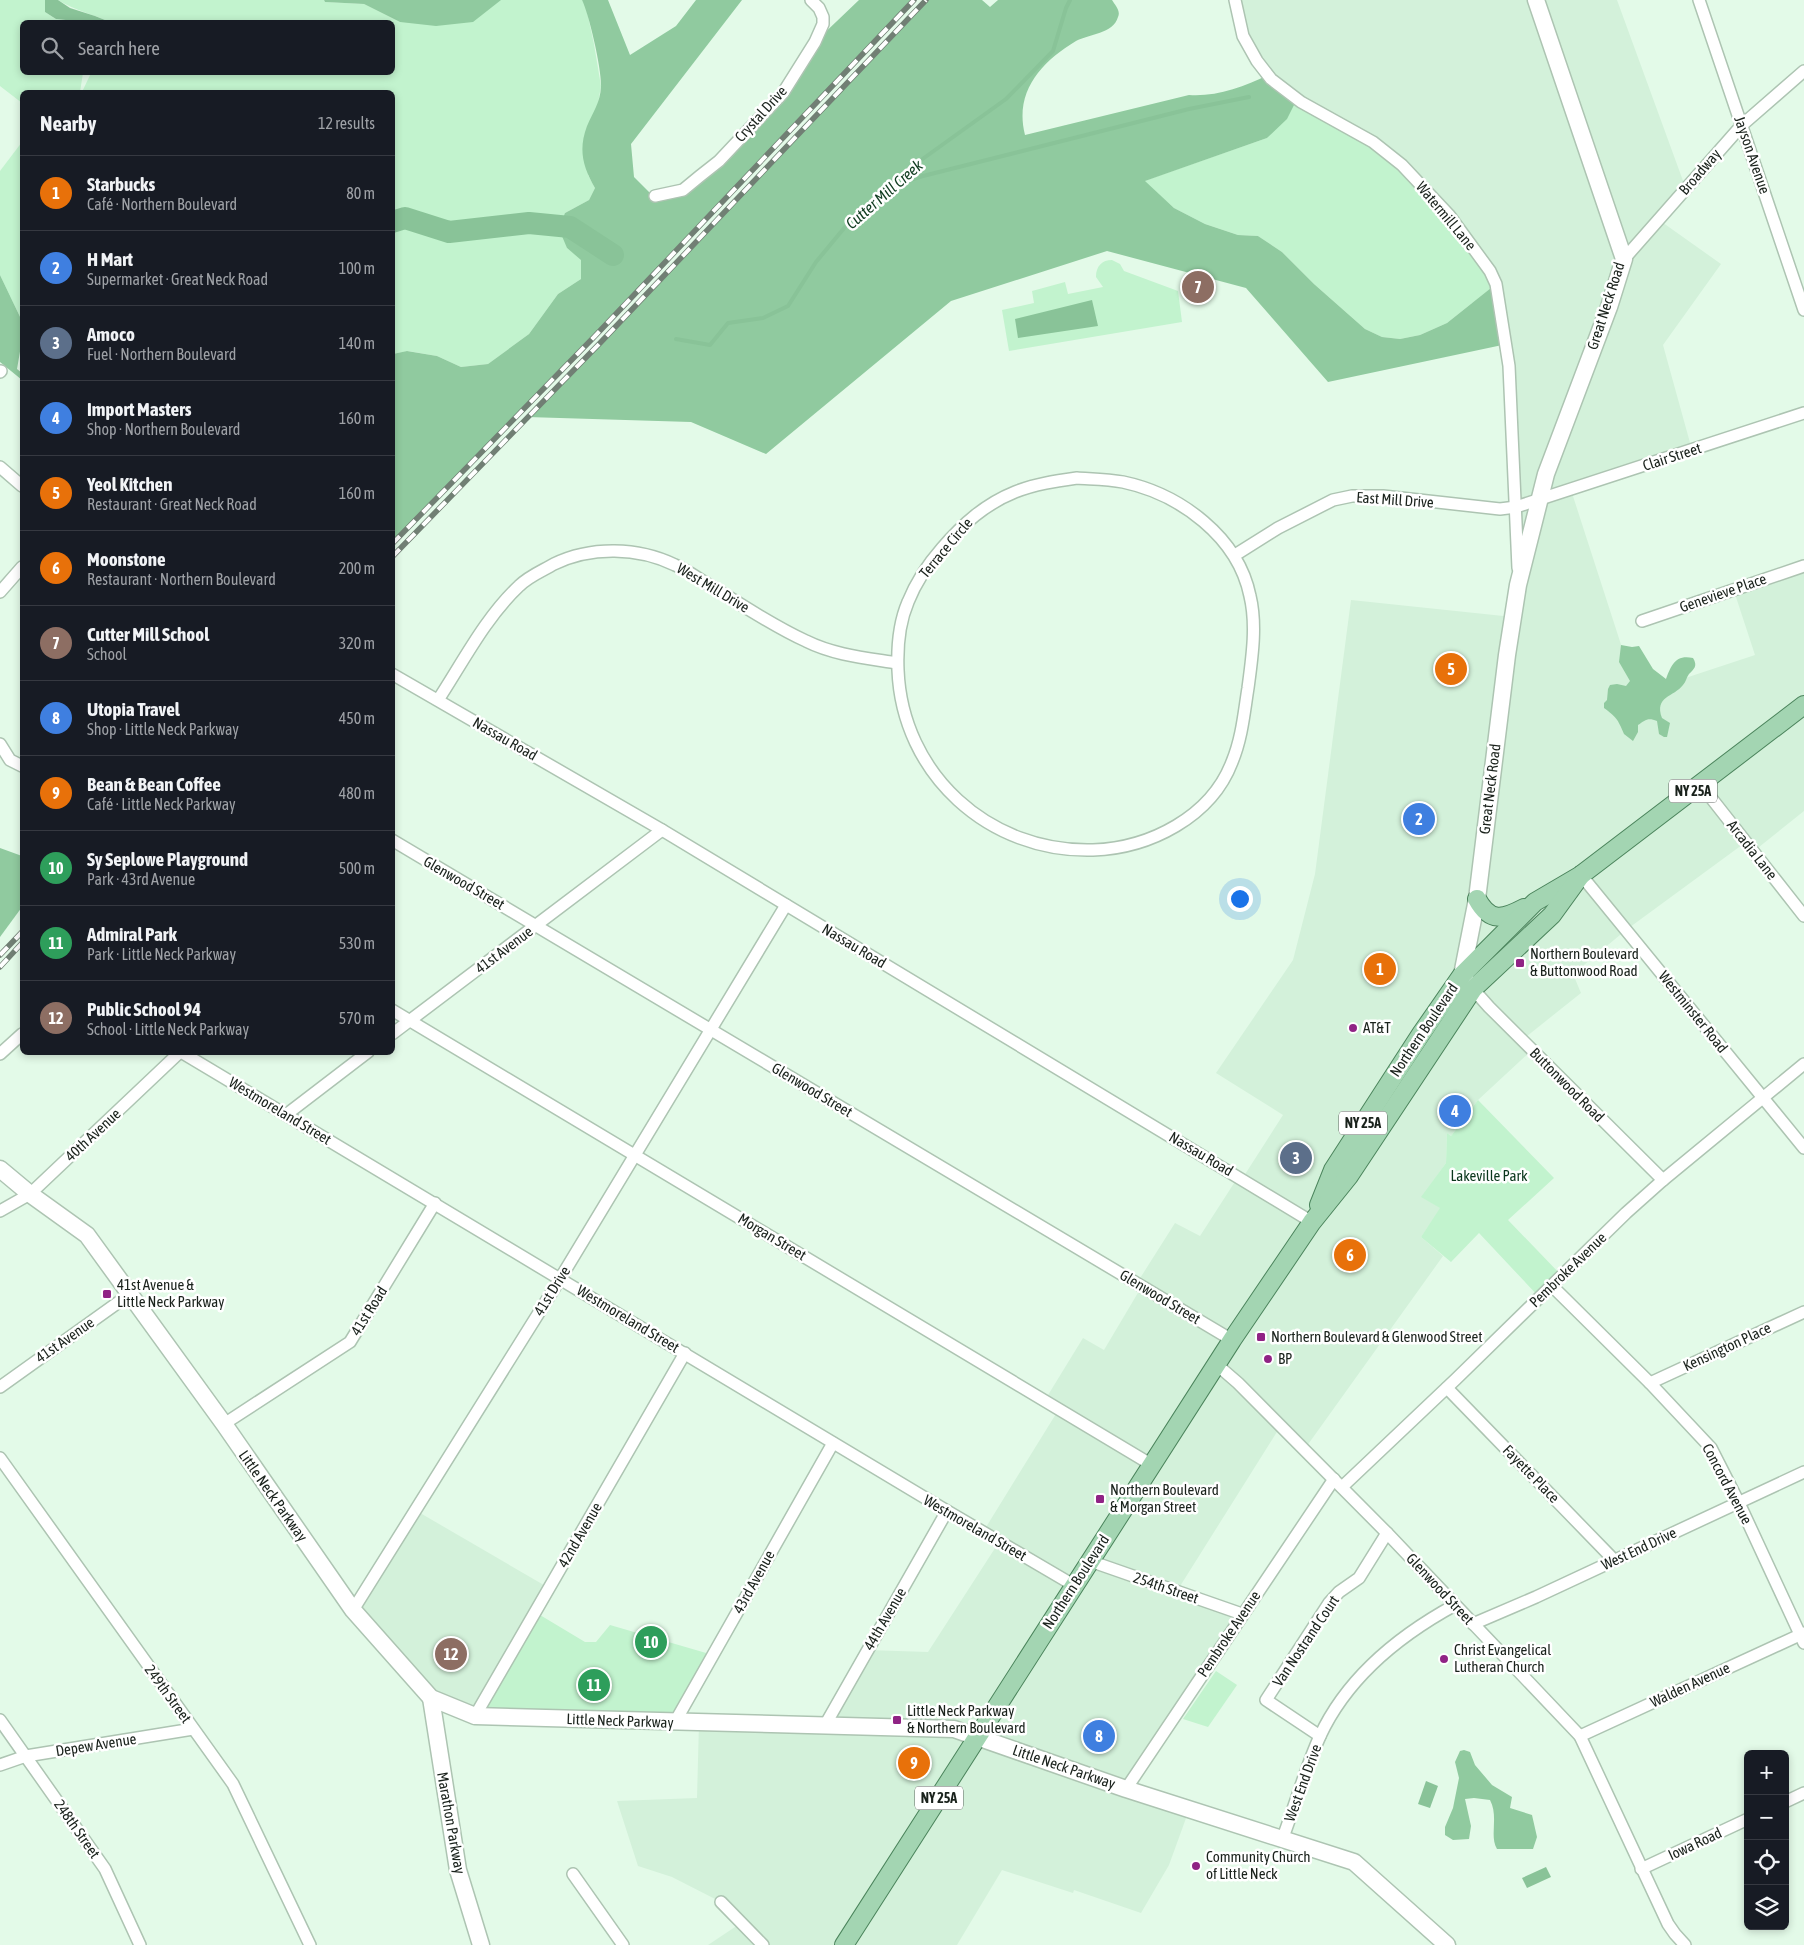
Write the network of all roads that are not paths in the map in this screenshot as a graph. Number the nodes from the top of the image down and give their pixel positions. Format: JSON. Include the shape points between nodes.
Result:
{"nodes":[{"id":1,"x":811,"y":0,"type":"edge"},
{"id":2,"x":1536,"y":0,"type":"edge"},
{"id":3,"x":1700,"y":0,"type":"edge"},
{"id":4,"x":1235,"y":2,"type":"edge"},
{"id":5,"x":1804,"y":71,"type":"edge"},
{"id":6,"x":1742,"y":125,"type":"junction"},
{"id":7,"x":655,"y":196,"type":"dead end"},
{"id":8,"x":1624,"y":259,"type":"junction"},
{"id":9,"x":1804,"y":310,"type":"edge"},
{"id":10,"x":1804,"y":413,"type":"edge"},
{"id":11,"x":0,"y":467,"type":"edge"},
{"id":12,"x":20,"y":484,"type":"edge"},
{"id":13,"x":1539,"y":501,"type":"junction"},
{"id":14,"x":1516,"y":507,"type":"junction"},
{"id":15,"x":1235,"y":555,"type":"junction"},
{"id":16,"x":1804,"y":566,"type":"edge"},
{"id":17,"x":20,"y":569,"type":"edge"},
{"id":18,"x":1518,"y":584,"type":"junction"},
{"id":19,"x":0,"y":592,"type":"edge"},
{"id":20,"x":1642,"y":621,"type":"dead end"},
{"id":21,"x":897,"y":663,"type":"junction"},
{"id":22,"x":395,"y":676,"type":"edge"},
{"id":23,"x":438,"y":700,"type":"junction"},
{"id":24,"x":1804,"y":705,"type":"edge"},
{"id":25,"x":0,"y":744,"type":"edge"},
{"id":26,"x":20,"y":765,"type":"edge"},
{"id":27,"x":1701,"y":785,"type":"junction"},
{"id":28,"x":662,"y":830,"type":"junction"},
{"id":29,"x":395,"y":842,"type":"edge"},
{"id":30,"x":1581,"y":875,"type":"junction"},
{"id":31,"x":1477,"y":900,"type":"junction"},
{"id":32,"x":1535,"y":902,"type":"junction"},
{"id":33,"x":786,"y":905,"type":"junction"},
{"id":34,"x":1804,"y":916,"type":"edge"},
{"id":35,"x":536,"y":925,"type":"junction"},
{"id":36,"x":1462,"y":975,"type":"junction"},
{"id":37,"x":1473,"y":989,"type":"junction"},
{"id":38,"x":395,"y":1012,"type":"edge"},
{"id":39,"x":412,"y":1020,"type":"junction"},
{"id":40,"x":710,"y":1029,"type":"junction"},
{"id":41,"x":395,"y":1032,"type":"edge"},
{"id":42,"x":18,"y":1044,"type":"edge"},
{"id":43,"x":0,"y":1054,"type":"edge"},
{"id":44,"x":178,"y":1055,"type":"edge"},
{"id":45,"x":186,"y":1055,"type":"edge"},
{"id":46,"x":364,"y":1055,"type":"edge"},
{"id":47,"x":1804,"y":1064,"type":"edge"},
{"id":48,"x":1764,"y":1099,"type":"junction"},
{"id":49,"x":286,"y":1114,"type":"junction"},
{"id":50,"x":1804,"y":1148,"type":"edge"},
{"id":51,"x":635,"y":1154,"type":"junction"},
{"id":52,"x":0,"y":1169,"type":"edge"},
{"id":53,"x":1663,"y":1180,"type":"junction"},
{"id":54,"x":30,"y":1194,"type":"junction"},
{"id":55,"x":435,"y":1203,"type":"junction"},
{"id":56,"x":0,"y":1211,"type":"edge"},
{"id":57,"x":1312,"y":1222,"type":"junction"},
{"id":58,"x":560,"y":1279,"type":"junction"},
{"id":59,"x":1552,"y":1286,"type":"junction"},
{"id":60,"x":130,"y":1294,"type":"junction"},
{"id":61,"x":1804,"y":1312,"type":"edge"},
{"id":62,"x":1232,"y":1340,"type":"junction"},
{"id":63,"x":685,"y":1353,"type":"junction"},
{"id":64,"x":1216,"y":1364,"type":"junction"},
{"id":65,"x":1650,"y":1383,"type":"junction"},
{"id":66,"x":0,"y":1387,"type":"edge"},
{"id":67,"x":1447,"y":1388,"type":"junction"},
{"id":68,"x":224,"y":1424,"type":"junction"},
{"id":69,"x":833,"y":1443,"type":"junction"},
{"id":70,"x":0,"y":1458,"type":"edge"},
{"id":71,"x":1152,"y":1465,"type":"junction"},
{"id":72,"x":1804,"y":1472,"type":"edge"},
{"id":73,"x":1338,"y":1483,"type":"junction"},
{"id":74,"x":1738,"y":1503,"type":"junction"},
{"id":75,"x":947,"y":1511,"type":"junction"},
{"id":76,"x":1387,"y":1533,"type":"junction"},
{"id":77,"x":1614,"y":1560,"type":"junction"},
{"id":78,"x":1090,"y":1561,"type":"junction"},
{"id":79,"x":1075,"y":1586,"type":"junction"},
{"id":80,"x":1455,"y":1605,"type":"junction"},
{"id":81,"x":353,"y":1610,"type":"junction"},
{"id":82,"x":1242,"y":1614,"type":"junction"},
{"id":83,"x":1473,"y":1624,"type":"junction"},
{"id":84,"x":1803,"y":1637,"type":"edge"},
{"id":85,"x":431,"y":1698,"type":"junction"},
{"id":86,"x":475,"y":1716,"type":"junction"},
{"id":87,"x":0,"y":1720,"type":"edge"},
{"id":88,"x":675,"y":1722,"type":"junction"},
{"id":89,"x":824,"y":1727,"type":"junction"},
{"id":90,"x":193,"y":1729,"type":"junction"},
{"id":91,"x":1320,"y":1736,"type":"junction"},
{"id":92,"x":1580,"y":1736,"type":"junction"},
{"id":93,"x":978,"y":1737,"type":"junction"},
{"id":94,"x":26,"y":1756,"type":"junction"},
{"id":95,"x":0,"y":1764,"type":"edge"},
{"id":96,"x":1126,"y":1789,"type":"junction"},
{"id":97,"x":1804,"y":1793,"type":"edge"},
{"id":98,"x":1789,"y":1800,"type":"edge"},
{"id":99,"x":1744,"y":1821,"type":"edge"},
{"id":100,"x":1282,"y":1840,"type":"junction"},
{"id":101,"x":1641,"y":1869,"type":"junction"},
{"id":102,"x":573,"y":1874,"type":"dead end"},
{"id":103,"x":722,"y":1902,"type":"dead end"},
{"id":104,"x":846,"y":1944,"type":"edge"},
{"id":105,"x":140,"y":1945,"type":"edge"},
{"id":106,"x":310,"y":1945,"type":"edge"},
{"id":107,"x":481,"y":1945,"type":"edge"},
{"id":108,"x":623,"y":1945,"type":"edge"},
{"id":109,"x":763,"y":1945,"type":"edge"},
{"id":110,"x":1447,"y":1945,"type":"edge"},
{"id":111,"x":1686,"y":1945,"type":"edge"}],
"edges":[{"from":1,"to":7,"type":"street","name":"Crystal Drive","via":[[820,8],[824,24],[782,93],[719,160],[683,190]]},
{"from":2,"to":8,"type":"main road","name":"Great Neck Road"},
{"from":3,"to":6,"type":"street","name":"Jayson Avenue"},
{"from":4,"to":14,"type":"street","name":"Watermill Lane","via":[[1243,36],[1271,79],[1301,102],[1373,142],[1402,165],[1449,215],[1490,271],[1496,284],[1510,366]]},
{"from":5,"to":6,"type":"street","name":"Broadway"},
{"from":6,"to":8,"type":"street","name":"Broadway"},
{"from":6,"to":9,"type":"street","name":"Jayson Avenue"},
{"from":8,"to":13,"type":"main road","name":"Great Neck Road"},
{"from":10,"to":13,"type":"street","name":"Clair Street"},
{"from":11,"to":12,"type":"street"},
{"from":13,"to":14,"type":"street","name":"East Mill Drive"},
{"from":13,"to":18,"type":"main road","name":"Great Neck Road"},
{"from":14,"to":15,"type":"street","name":"East Mill Drive","via":[[1500,509],[1383,496],[1352,496],[1332,500]]},
{"from":14,"to":18,"type":"street","name":"Great Neck Road"},
{"from":15,"to":21,"type":"street","name":"Terrace Circle","via":[[1212,529],[1185,508],[1140,487],[1104,479],[1077,478],[1015,491],[964,524],[920,577],[902,620]]},
{"from":15,"to":21,"type":"street","name":"Terrace Circle","via":[[1251,598],[1254,633],[1239,742],[1232,764],[1200,808],[1184,822],[1153,837],[1095,850],[1068,850],[1016,838],[970,812],[950,794],[919,752],[905,720]]},
{"from":16,"to":20,"type":"street","name":"Genevieve Place"},
{"from":17,"to":19,"type":"street"},
{"from":18,"to":31,"type":"main road","name":"Great Neck Road"},
{"from":21,"to":23,"type":"street","name":"West Mill Drive","via":[[846,655],[807,642],[675,564],[637,553],[602,551],[565,559],[520,585],[500,606]]},
{"from":22,"to":23,"type":"street","name":"Nassau Road"},
{"from":23,"to":28,"type":"street","name":"Nassau Road"},
{"from":24,"to":27,"type":"main road","name":"Northern Boulevard","number":"NY 25A"},
{"from":25,"to":26,"type":"street","via":[[10,760]]},
{"from":27,"to":30,"type":"main road","name":"Northern Boulevard","number":"NY 25A"},
{"from":27,"to":34,"type":"street","name":"Arcadia Lane"},
{"from":28,"to":33,"type":"street","name":"Nassau Road"},
{"from":28,"to":35,"type":"street","name":"41st Avenue"},
{"from":29,"to":35,"type":"street","name":"Glenwood Street"},
{"from":30,"to":32,"type":"main road","name":"Northern Boulevard","number":"NY 25A"},
{"from":30,"to":37,"type":"main road","name":"Northern Boulevard","number":"NY 25A","via":[[1552,915]]},
{"from":30,"to":48,"type":"street","name":"Westminster Road"},
{"from":31,"to":32,"type":"main road","via":[[1486,912],[1496,917],[1514,913]]},
{"from":31,"to":36,"type":"main road","name":"Great Neck Road"},
{"from":32,"to":36,"type":"main road","name":"Northern Boulevard","number":"NY 25A"},
{"from":33,"to":40,"type":"street","name":"41st Drive"},
{"from":33,"to":57,"type":"street","name":"Nassau Road"},
{"from":35,"to":39,"type":"street","name":"41st Avenue"},
{"from":35,"to":40,"type":"street","name":"Glenwood Street"},
{"from":36,"to":37,"type":"main road"},
{"from":36,"to":57,"type":"main road","name":"Northern Boulevard","number":"NY 25A","via":[[1333,1170]]},
{"from":37,"to":53,"type":"street","name":"Buttonwood Road"},
{"from":37,"to":57,"type":"main road","name":"Northern Boulevard","number":"NY 25A","via":[[1349,1176]]},
{"from":38,"to":39,"type":"street","name":"Morgan Street"},
{"from":39,"to":41,"type":"street","name":"41st Avenue"},
{"from":39,"to":51,"type":"street","name":"Morgan Street"},
{"from":40,"to":51,"type":"street","name":"41st Drive"},
{"from":40,"to":62,"type":"street","name":"Glenwood Street"},
{"from":42,"to":43,"type":"street"},
{"from":44,"to":54,"type":"street","name":"40th Avenue"},
{"from":45,"to":49,"type":"street","name":"Westmoreland Street"},
{"from":46,"to":49,"type":"street"},
{"from":47,"to":48,"type":"street","name":"Pembroke Avenue"},
{"from":48,"to":50,"type":"street","name":"Westminster Road"},
{"from":48,"to":53,"type":"street","name":"Pembroke Avenue"},
{"from":49,"to":55,"type":"street","name":"Westmoreland Street"},
{"from":51,"to":58,"type":"street","name":"41st Drive"},
{"from":51,"to":71,"type":"street","name":"Morgan Street"},
{"from":52,"to":54,"type":"main road","name":"Little Neck Parkway"},
{"from":53,"to":59,"type":"street","name":"Pembroke Avenue"},
{"from":54,"to":56,"type":"street","name":"40th Avenue"},
{"from":54,"to":60,"type":"main road","name":"Little Neck Parkway","via":[[87,1235]]},
{"from":55,"to":58,"type":"street","name":"Westmoreland Street"},
{"from":55,"to":68,"type":"street","name":"41st Road","via":[[350,1342]]},
{"from":57,"to":62,"type":"main road","name":"Northern Boulevard","number":"NY 25A"},
{"from":58,"to":63,"type":"street","name":"Westmoreland Street"},
{"from":58,"to":81,"type":"street","name":"41st Drive"},
{"from":59,"to":65,"type":"street","name":"Concord Avenue"},
{"from":59,"to":67,"type":"street","name":"Pembroke Avenue"},
{"from":60,"to":66,"type":"street","name":"41st Avenue"},
{"from":60,"to":68,"type":"main road","name":"Little Neck Parkway"},
{"from":61,"to":65,"type":"street","name":"Kensington Place"},
{"from":62,"to":64,"type":"main road","name":"Northern Boulevard","number":"NY 25A"},
{"from":63,"to":69,"type":"street","name":"Westmoreland Street"},
{"from":63,"to":86,"type":"street","name":"42nd Avenue"},
{"from":64,"to":71,"type":"main road","name":"Northern Boulevard","number":"NY 25A"},
{"from":64,"to":73,"type":"street","name":"Glenwood Street"},
{"from":65,"to":74,"type":"street","name":"Concord Avenue","via":[[1711,1448]]},
{"from":67,"to":73,"type":"street","name":"Pembroke Avenue"},
{"from":67,"to":77,"type":"street","name":"Fayette Place"},
{"from":68,"to":81,"type":"main road","name":"Little Neck Parkway"},
{"from":69,"to":75,"type":"street","name":"Westmoreland Street"},
{"from":69,"to":88,"type":"street","name":"43rd Avenue"},
{"from":70,"to":90,"type":"street","name":"249th Street"},
{"from":71,"to":78,"type":"main road","name":"Northern Boulevard","number":"NY 25A"},
{"from":72,"to":74,"type":"street","name":"West End Drive"},
{"from":73,"to":76,"type":"street","name":"Glenwood Street"},
{"from":73,"to":82,"type":"street","name":"Pembroke Avenue"},
{"from":74,"to":77,"type":"street","name":"West End Drive"},
{"from":74,"to":84,"type":"street","name":"Concord Avenue"},
{"from":75,"to":79,"type":"street","name":"Westmoreland Street"},
{"from":75,"to":89,"type":"street","name":"44th Avenue"},
{"from":76,"to":80,"type":"street","name":"Glenwood Street"},
{"from":76,"to":91,"type":"street","name":"Van Nostrand Court","via":[[1359,1578],[1328,1603],[1266,1700]]},
{"from":77,"to":83,"type":"street","name":"West End Drive"},
{"from":78,"to":79,"type":"main road","name":"Northern Boulevard","number":"NY 25A"},
{"from":78,"to":82,"type":"street","name":"254th Street"},
{"from":79,"to":93,"type":"main road","name":"Northern Boulevard","number":"NY 25A"},
{"from":80,"to":83,"type":"street","name":"Glenwood Street"},
{"from":80,"to":91,"type":"street","name":"West End Drive","via":[[1413,1631],[1363,1673],[1334,1710]]},
{"from":81,"to":85,"type":"main road","name":"Little Neck Parkway"},
{"from":82,"to":96,"type":"street","name":"Pembroke Avenue"},
{"from":83,"to":92,"type":"street","name":"Glenwood Street"},
{"from":84,"to":92,"type":"street","name":"Walden Avenue"},
{"from":85,"to":86,"type":"main road","name":"Little Neck Parkway"},
{"from":85,"to":107,"type":"main road","name":"Marathon Parkway","via":[[458,1870]]},
{"from":86,"to":88,"type":"main road","name":"Little Neck Parkway"},
{"from":87,"to":94,"type":"street","name":"248th Street"},
{"from":88,"to":89,"type":"main road","name":"Little Neck Parkway"},
{"from":89,"to":93,"type":"main road","name":"Little Neck Parkway","via":[[954,1729]]},
{"from":90,"to":94,"type":"street","name":"Depew Avenue"},
{"from":90,"to":106,"type":"street","name":"249th Street","via":[[233,1784]]},
{"from":91,"to":100,"type":"street","name":"West End Drive"},
{"from":92,"to":101,"type":"street","name":"Glenwood Street"},
{"from":93,"to":96,"type":"main road","name":"Little Neck Parkway"},
{"from":93,"to":104,"type":"main road","name":"Northern Boulevard","number":"NY 25A"},
{"from":94,"to":95,"type":"street","name":"Depew Avenue"},
{"from":94,"to":105,"type":"street","name":"248th Street","via":[[105,1869]]},
{"from":96,"to":100,"type":"main road","name":"Little Neck Parkway"},
{"from":97,"to":98,"type":"street"},
{"from":99,"to":101,"type":"street","name":"Iowa Road"},
{"from":100,"to":110,"type":"main road","name":"Little Neck Parkway","via":[[1354,1862]]},
{"from":101,"to":111,"type":"street","name":"Glenwood Street","via":[[1668,1924]]},
{"from":102,"to":108,"type":"street"},
{"from":103,"to":109,"type":"street"}]}
